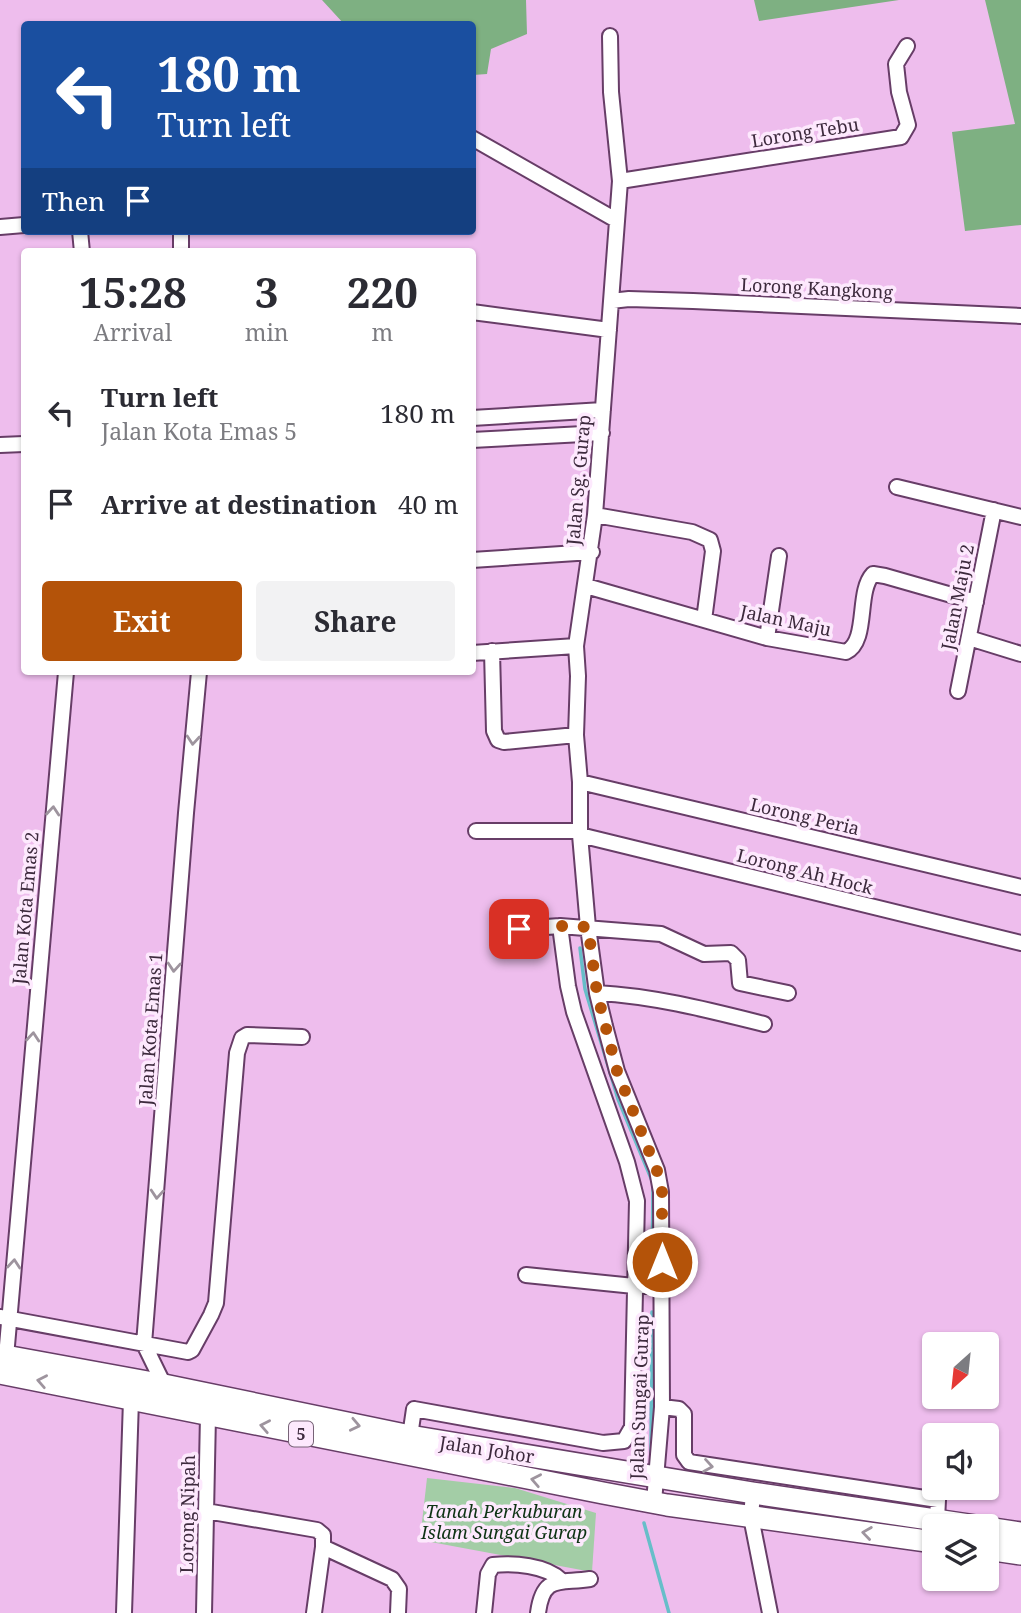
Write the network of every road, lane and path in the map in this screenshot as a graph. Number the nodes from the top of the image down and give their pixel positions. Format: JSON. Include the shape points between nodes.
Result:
{"nodes":[{"id":1,"x":610,"y":36,"type":"dead end"},
{"id":2,"x":907,"y":46,"type":"dead end"},
{"id":3,"x":476,"y":140,"type":"edge"},
{"id":4,"x":620,"y":181,"type":"junction"},
{"id":5,"x":616,"y":220,"type":"junction"},
{"id":6,"x":21,"y":225,"type":"edge"},
{"id":7,"x":0,"y":227,"type":"edge"},
{"id":8,"x":611,"y":301,"type":"junction"},
{"id":9,"x":476,"y":313,"type":"edge"},
{"id":10,"x":1021,"y":316,"type":"edge"},
{"id":11,"x":609,"y":330,"type":"junction"},
{"id":12,"x":603,"y":410,"type":"junction"},
{"id":13,"x":476,"y":418,"type":"edge"},
{"id":14,"x":602,"y":433,"type":"junction"},
{"id":15,"x":476,"y":440,"type":"edge"},
{"id":16,"x":21,"y":444,"type":"edge"},
{"id":17,"x":0,"y":445,"type":"edge"},
{"id":18,"x":897,"y":487,"type":"dead end"},
{"id":19,"x":994,"y":510,"type":"junction"},
{"id":20,"x":595,"y":515,"type":"junction"},
{"id":21,"x":1021,"y":517,"type":"edge"},
{"id":22,"x":592,"y":552,"type":"junction"},
{"id":23,"x":779,"y":556,"type":"dead end"},
{"id":24,"x":476,"y":560,"type":"edge"},
{"id":25,"x":586,"y":586,"type":"junction"},
{"id":26,"x":976,"y":601,"type":"junction"},
{"id":27,"x":704,"y":620,"type":"junction"},
{"id":28,"x":767,"y":638,"type":"junction"},
{"id":29,"x":969,"y":638,"type":"junction"},
{"id":30,"x":576,"y":646,"type":"junction"},
{"id":31,"x":492,"y":651,"type":"junction"},
{"id":32,"x":476,"y":653,"type":"edge"},
{"id":33,"x":1021,"y":654,"type":"edge"},
{"id":34,"x":66,"y":675,"type":"edge"},
{"id":35,"x":199,"y":675,"type":"edge"},
{"id":36,"x":958,"y":691,"type":"dead end"},
{"id":37,"x":576,"y":735,"type":"junction"},
{"id":38,"x":580,"y":782,"type":"junction"},
{"id":39,"x":476,"y":831,"type":"dead end"},
{"id":40,"x":580,"y":833,"type":"junction"},
{"id":41,"x":1021,"y":887,"type":"edge"},
{"id":42,"x":560,"y":926,"type":"junction"},
{"id":43,"x":588,"y":927,"type":"junction"},
{"id":44,"x":519,"y":929,"type":"dead end"},
{"id":45,"x":1021,"y":943,"type":"edge"},
{"id":46,"x":597,"y":993,"type":"junction"},
{"id":47,"x":788,"y":993,"type":"dead end"},
{"id":48,"x":764,"y":1024,"type":"dead end"},
{"id":49,"x":302,"y":1037,"type":"dead end"},
{"id":50,"x":526,"y":1275,"type":"dead end"},
{"id":51,"x":634,"y":1286,"type":"junction"},
{"id":52,"x":662,"y":1286,"type":"junction"},
{"id":53,"x":5,"y":1317,"type":"edge"},
{"id":54,"x":145,"y":1344,"type":"junction"},
{"id":55,"x":2,"y":1362,"type":"edge"},
{"id":56,"x":164,"y":1385,"type":"junction"},
{"id":57,"x":131,"y":1400,"type":"junction"},
{"id":58,"x":662,"y":1407,"type":"junction"},
{"id":59,"x":208,"y":1415,"type":"junction"},
{"id":60,"x":410,"y":1436,"type":"junction"},
{"id":61,"x":656,"y":1477,"type":"junction"},
{"id":62,"x":753,"y":1493,"type":"junction"},
{"id":63,"x":865,"y":1500,"type":"junction"},
{"id":64,"x":654,"y":1502,"type":"junction"},
{"id":65,"x":206,"y":1511,"type":"junction"},
{"id":66,"x":922,"y":1516,"type":"edge"},
{"id":67,"x":751,"y":1517,"type":"junction"},
{"id":68,"x":999,"y":1530,"type":"edge"},
{"id":69,"x":1021,"y":1533,"type":"edge"},
{"id":70,"x":922,"y":1540,"type":"edge"},
{"id":71,"x":323,"y":1547,"type":"junction"},
{"id":72,"x":999,"y":1551,"type":"edge"},
{"id":73,"x":1021,"y":1554,"type":"edge"},
{"id":74,"x":590,"y":1579,"type":"dead end"},
{"id":75,"x":561,"y":1580,"type":"junction"},
{"id":76,"x":124,"y":1613,"type":"edge"},
{"id":77,"x":204,"y":1613,"type":"edge"},
{"id":78,"x":314,"y":1613,"type":"edge"},
{"id":79,"x":398,"y":1613,"type":"edge"},
{"id":80,"x":484,"y":1613,"type":"edge"},
{"id":81,"x":538,"y":1613,"type":"edge"},
{"id":82,"x":770,"y":1613,"type":"edge"}],
"edges":[{"from":1,"to":4,"type":"street","name":"Jalan Sg. Gurap"},
{"from":2,"to":4,"type":"street","name":"Lorong Tebu","via":[[896,64],[908,125],[901,137]]},
{"from":3,"to":5,"type":"street"},
{"from":4,"to":5,"type":"street","name":"Jalan Sg. Gurap"},
{"from":5,"to":8,"type":"street","name":"Jalan Sg. Gurap"},
{"from":6,"to":7,"type":"street"},
{"from":8,"to":10,"type":"street","name":"Lorong Kangkong"},
{"from":8,"to":11,"type":"street","name":"Jalan Sg. Gurap"},
{"from":9,"to":11,"type":"street"},
{"from":11,"to":12,"type":"street","name":"Jalan Sg. Gurap"},
{"from":12,"to":13,"type":"street"},
{"from":12,"to":14,"type":"street","name":"Jalan Sg. Gurap"},
{"from":14,"to":15,"type":"street"},
{"from":14,"to":20,"type":"street","name":"Jalan Sg. Gurap"},
{"from":16,"to":17,"type":"street"},
{"from":18,"to":19,"type":"street"},
{"from":19,"to":21,"type":"street"},
{"from":19,"to":26,"type":"street","name":"Jalan Maju 2"},
{"from":20,"to":22,"type":"street","name":"Jalan Sg. Gurap"},
{"from":20,"to":27,"type":"street","via":[[692,532],[710,540],[713,551]]},
{"from":22,"to":24,"type":"street"},
{"from":22,"to":25,"type":"street","name":"Jalan Sg. Gurap"},
{"from":23,"to":28,"type":"street"},
{"from":25,"to":27,"type":"street","name":"Jalan Maju"},
{"from":25,"to":30,"type":"street","name":"Jalan Sg. Gurap"},
{"from":26,"to":28,"type":"street","name":"Jalan Maju","via":[[873,574],[857,640],[850,651]]},
{"from":26,"to":29,"type":"street","name":"Jalan Maju 2"},
{"from":27,"to":28,"type":"street","name":"Jalan Maju"},
{"from":29,"to":33,"type":"street"},
{"from":29,"to":36,"type":"street","name":"Jalan Maju 2"},
{"from":30,"to":31,"type":"street"},
{"from":30,"to":37,"type":"street","name":"Jalan Sg. Gurap"},
{"from":31,"to":32,"type":"street"},
{"from":31,"to":37,"type":"street","via":[[498,740]]},
{"from":53,"to":34,"type":"street","name":"Jalan Kota Emas 2","one_way":true},
{"from":35,"to":54,"type":"street","name":"Jalan Kota Emas 1","one_way":true},
{"from":37,"to":38,"type":"street","name":"Jalan Sg. Gurap"},
{"from":38,"to":40,"type":"street","name":"Jalan Sg. Gurap"},
{"from":38,"to":41,"type":"street","name":"Lorong Peria"},
{"from":39,"to":40,"type":"street","name":"Lorong Ah Hock"},
{"from":40,"to":43,"type":"street","name":"Jalan Sg. Gurap"},
{"from":40,"to":45,"type":"street","name":"Lorong Ah Hock"},
{"from":42,"to":43,"type":"street"},
{"from":42,"to":44,"type":"street"},
{"from":42,"to":51,"type":"street","via":[[574,1012],[637,1201]]},
{"from":43,"to":46,"type":"street","name":"Jalan Sungai Gurap"},
{"from":43,"to":47,"type":"street","via":[[661,934],[704,954],[731,953],[738,960],[740,983]]},
{"from":46,"to":48,"type":"street","via":[[662,999]]},
{"from":46,"to":52,"type":"street","name":"Jalan Sungai Gurap","via":[[617,1071],[662,1192]]},
{"from":49,"to":54,"type":"street","via":[[261,1034],[242,1038],[214,1310],[188,1352]]},
{"from":50,"to":51,"type":"street"},
{"from":51,"to":52,"type":"street"},
{"from":51,"to":60,"type":"street","via":[[632,1427],[624,1441],[603,1443],[414,1409]]},
{"from":52,"to":58,"type":"street","name":"Jalan Sungai Gurap"},
{"from":53,"to":54,"type":"street"},
{"from":53,"to":55,"type":"street","name":"Jalan Kota Emas 2"},
{"from":54,"to":56,"type":"street","name":"Jalan Kota Emas 1"},
{"from":55,"to":56,"type":"highway","name":"Jalan Johor","number":"5"},
{"from":57,"to":55,"type":"highway","name":"Jalan Johor","number":"5","one_way":true},
{"from":56,"to":60,"type":"highway","name":"Jalan Johor","number":"5","one_way":true},
{"from":57,"to":59,"type":"highway","name":"Jalan Johor","number":"5"},
{"from":57,"to":76,"type":"street"},
{"from":58,"to":61,"type":"street","name":"Jalan Sungai Gurap"},
{"from":58,"to":63,"type":"street","one_way":true,"via":[[684,1414],[684,1455],[694,1464]]},
{"from":64,"to":59,"type":"highway","name":"Jalan Johor","number":"5","one_way":true},
{"from":59,"to":65,"type":"street","name":"Lorong Nipah"},
{"from":60,"to":61,"type":"highway","name":"Jalan Johor","number":"5"},
{"from":61,"to":62,"type":"highway","name":"Jalan Johor","number":"5"},
{"from":61,"to":64,"type":"street","name":"Jalan Sungai Gurap"},
{"from":62,"to":63,"type":"highway","name":"Jalan Johor","number":"5"},
{"from":62,"to":67,"type":"street"},
{"from":63,"to":66,"type":"highway","name":"Jalan Johor","number":"5"},
{"from":64,"to":67,"type":"highway","name":"Jalan Johor","number":"5"},
{"from":65,"to":71,"type":"street","via":[[317,1530],[323,1535]]},
{"from":65,"to":77,"type":"street","name":"Lorong Nipah"},
{"from":70,"to":67,"type":"highway","name":"Jalan Johor","number":"5","one_way":true},
{"from":67,"to":82,"type":"street"},
{"from":68,"to":69,"type":"highway"},
{"from":71,"to":78,"type":"street"},
{"from":71,"to":79,"type":"street","via":[[392,1579],[399,1589]]},
{"from":72,"to":73,"type":"highway"},
{"from":74,"to":75,"type":"street"},
{"from":75,"to":80,"type":"street","via":[[536,1568],[493,1565]]},
{"from":75,"to":81,"type":"street","via":[[544,1592]]}]}
